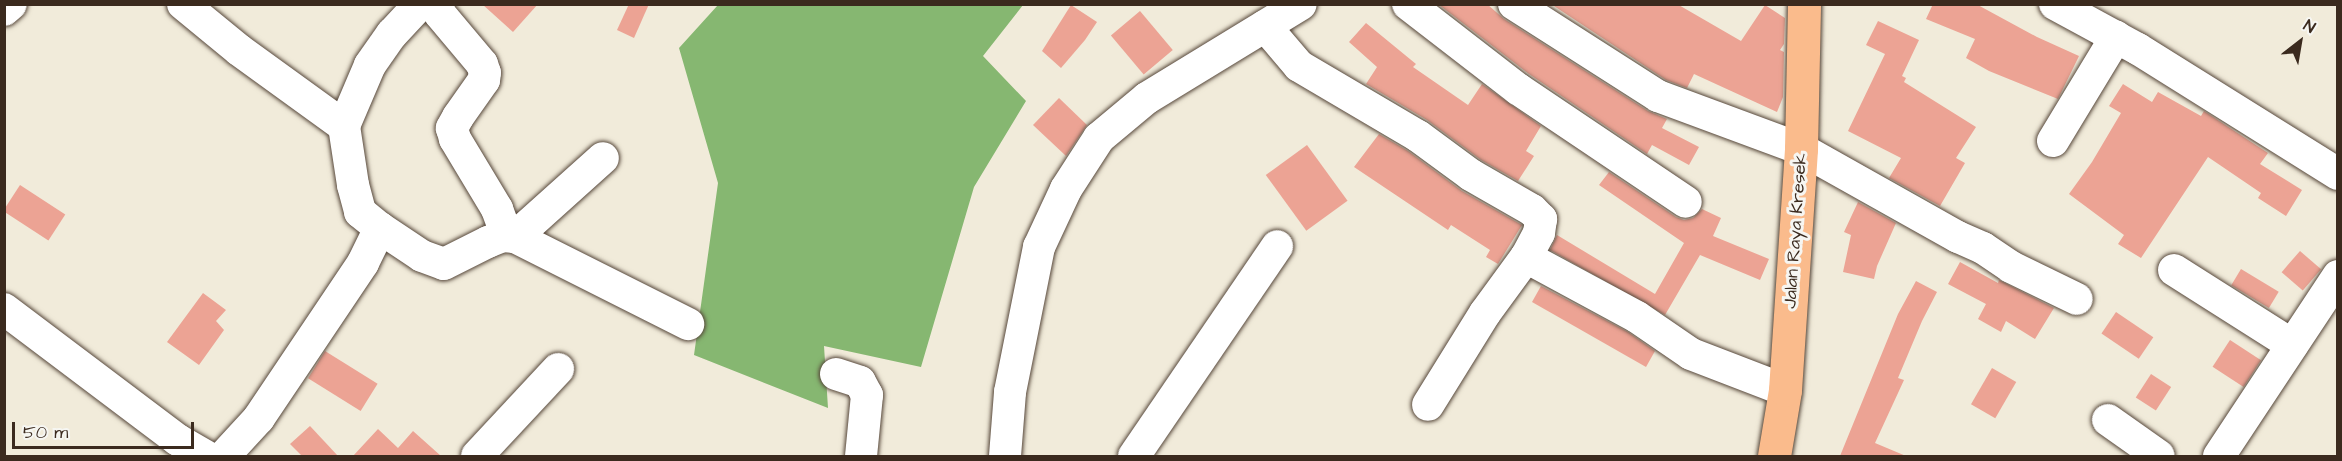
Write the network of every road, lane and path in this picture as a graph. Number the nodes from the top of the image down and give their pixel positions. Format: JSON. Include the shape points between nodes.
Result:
{"nodes":[{"id":1,"x":11,"y":4,"type":"edge"},
{"id":2,"x":183,"y":4,"type":"edge"},
{"id":3,"x":420,"y":4,"type":"edge"},
{"id":4,"x":437,"y":4,"type":"edge"},
{"id":5,"x":1301,"y":4,"type":"edge"},
{"id":6,"x":1408,"y":4,"type":"edge"},
{"id":7,"x":1514,"y":4,"type":"edge"},
{"id":8,"x":1804,"y":4,"type":"edge"},
{"id":9,"x":2055,"y":4,"type":"edge"},
{"id":10,"x":4,"y":9,"type":"edge"},
{"id":11,"x":1265,"y":26,"type":"junction"},
{"id":12,"x":2116,"y":37,"type":"junction"},
{"id":13,"x":344,"y":126,"type":"junction"},
{"id":14,"x":2053,"y":141,"type":"dead end"},
{"id":15,"x":1801,"y":149,"type":"junction"},
{"id":16,"x":603,"y":158,"type":"dead end"},
{"id":17,"x":2337,"y":174,"type":"edge"},
{"id":18,"x":1686,"y":202,"type":"dead end"},
{"id":19,"x":380,"y":228,"type":"junction"},
{"id":20,"x":509,"y":236,"type":"junction"},
{"id":21,"x":1277,"y":246,"type":"dead end"},
{"id":22,"x":1526,"y":257,"type":"junction"},
{"id":23,"x":2174,"y":270,"type":"dead end"},
{"id":24,"x":2337,"y":276,"type":"edge"},
{"id":25,"x":2077,"y":299,"type":"dead end"},
{"id":26,"x":4,"y":309,"type":"edge"},
{"id":27,"x":688,"y":324,"type":"dead end"},
{"id":28,"x":2292,"y":345,"type":"junction"},
{"id":29,"x":558,"y":369,"type":"dead end"},
{"id":30,"x":836,"y":374,"type":"dead end"},
{"id":31,"x":1785,"y":390,"type":"junction"},
{"id":32,"x":1428,"y":405,"type":"dead end"},
{"id":33,"x":2108,"y":420,"type":"dead end"},
{"id":34,"x":171,"y":448,"type":"edge"},
{"id":35,"x":206,"y":456,"type":"edge"},
{"id":36,"x":224,"y":456,"type":"edge"},
{"id":37,"x":477,"y":456,"type":"edge"},
{"id":38,"x":861,"y":456,"type":"edge"},
{"id":39,"x":1005,"y":456,"type":"edge"},
{"id":40,"x":1134,"y":456,"type":"edge"},
{"id":41,"x":1774,"y":456,"type":"edge"},
{"id":42,"x":2159,"y":456,"type":"edge"},
{"id":43,"x":2219,"y":456,"type":"edge"}],
"edges":[{"from":1,"to":10,"type":"street"},
{"from":2,"to":13,"type":"street"},
{"from":3,"to":13,"type":"street","via":[[370,64]]},
{"from":4,"to":20,"type":"street","via":[[440,14],[482,64],[485,73],[452,128]]},
{"from":5,"to":11,"type":"street"},
{"from":6,"to":18,"type":"street","via":[[1518,89]]},
{"from":7,"to":15,"type":"street","via":[[1658,96]]},
{"from":8,"to":15,"type":"main road","name":"Jalan Raya Kresek"},
{"from":9,"to":12,"type":"street"},
{"from":11,"to":22,"type":"street","via":[[1299,66],[1418,136],[1471,175],[1539,216],[1539,233]]},
{"from":11,"to":39,"type":"street","via":[[1147,98],[1099,138],[1066,189],[1040,247],[1010,392]]},
{"from":12,"to":14,"type":"street"},
{"from":12,"to":17,"type":"street"},
{"from":13,"to":19,"type":"street","via":[[360,212]]},
{"from":15,"to":25,"type":"street","via":[[2011,267]]},
{"from":15,"to":31,"type":"main road","name":"Jalan Raya Kresek"},
{"from":16,"to":20,"type":"street"},
{"from":19,"to":20,"type":"street","via":[[422,256],[444,264]]},
{"from":19,"to":36,"type":"street","via":[[363,263],[259,418]]},
{"from":20,"to":27,"type":"street"},
{"from":21,"to":40,"type":"street"},
{"from":22,"to":31,"type":"street","via":[[1637,317],[1691,354]]},
{"from":22,"to":32,"type":"street","via":[[1485,313]]},
{"from":23,"to":28,"type":"street"},
{"from":24,"to":28,"type":"street"},
{"from":26,"to":34,"type":"street"},
{"from":28,"to":43,"type":"street"},
{"from":29,"to":37,"type":"street"},
{"from":30,"to":38,"type":"street","via":[[860,382],[867,395]]},
{"from":31,"to":41,"type":"main road","name":"Jalan Raya Kresek"},
{"from":33,"to":42,"type":"street"},
{"from":34,"to":35,"type":"street"}]}
